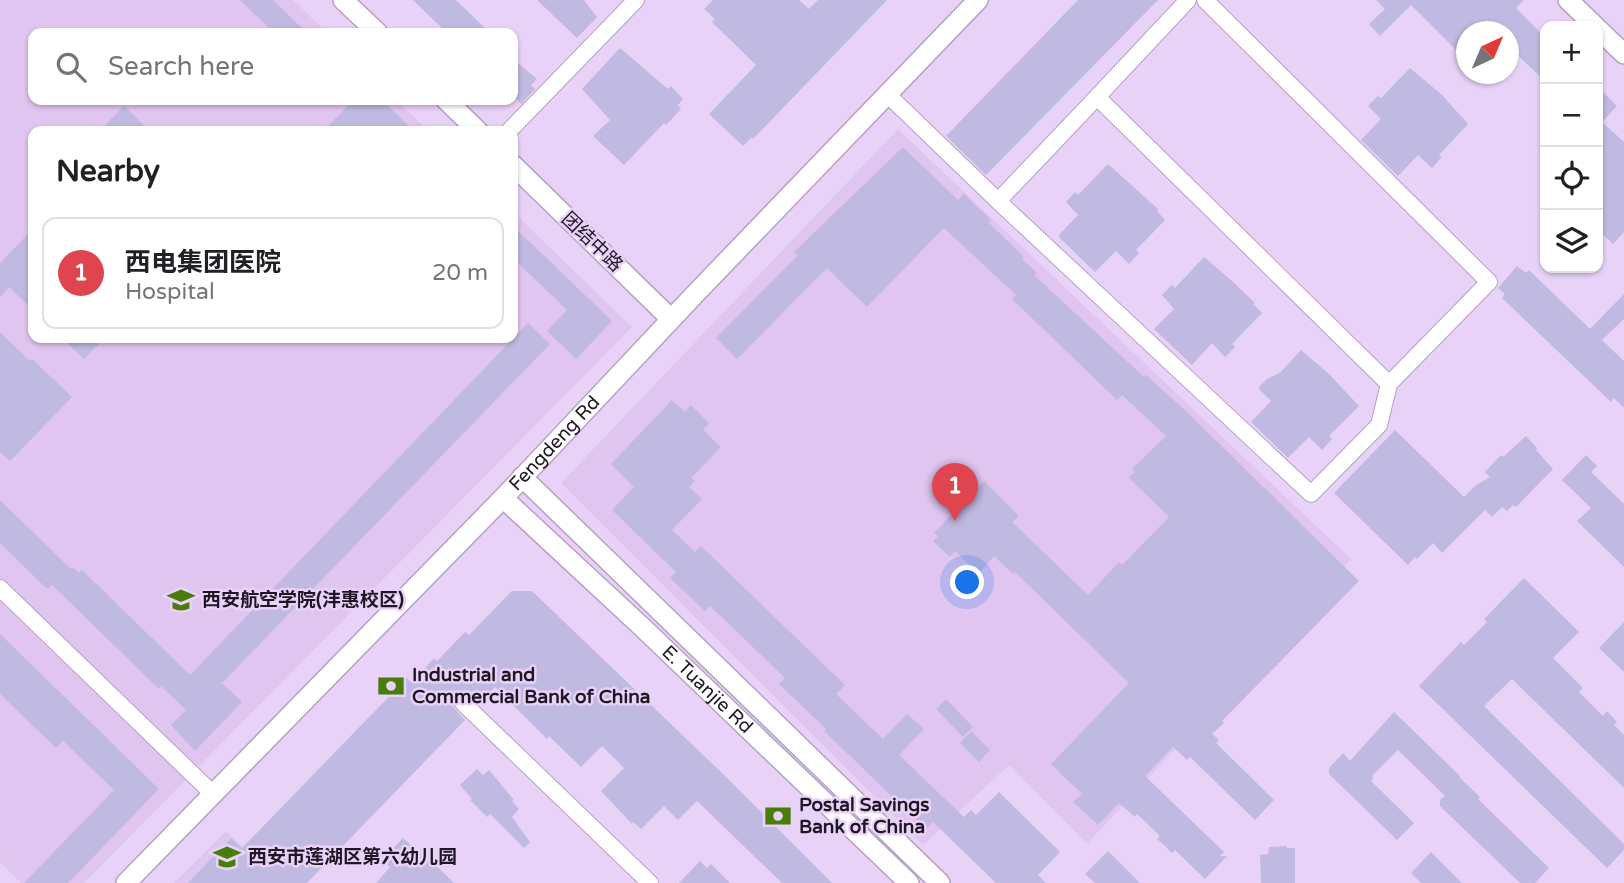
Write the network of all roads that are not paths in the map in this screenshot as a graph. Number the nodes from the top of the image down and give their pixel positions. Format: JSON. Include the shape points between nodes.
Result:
{"nodes":[{"id":1,"x":344,"y":0,"type":"edge"},
{"id":2,"x":636,"y":0,"type":"edge"},
{"id":3,"x":978,"y":0,"type":"edge"},
{"id":4,"x":1188,"y":0,"type":"edge"},
{"id":5,"x":1205,"y":0,"type":"edge"},
{"id":6,"x":1568,"y":0,"type":"edge"},
{"id":7,"x":1591,"y":21,"type":"edge"},
{"id":8,"x":373,"y":28,"type":"edge"},
{"id":9,"x":1603,"y":33,"type":"edge"},
{"id":10,"x":1624,"y":54,"type":"edge"},
{"id":11,"x":887,"y":94,"type":"junction"},
{"id":12,"x":1097,"y":97,"type":"junction"},
{"id":13,"x":451,"y":105,"type":"edge"},
{"id":14,"x":473,"y":126,"type":"edge"},
{"id":15,"x":514,"y":126,"type":"edge"},
{"id":16,"x":518,"y":170,"type":"edge"},
{"id":17,"x":998,"y":201,"type":"junction"},
{"id":18,"x":671,"y":319,"type":"junction"},
{"id":19,"x":1389,"y":384,"type":"junction"},
{"id":20,"x":522,"y":477,"type":"junction"},
{"id":21,"x":503,"y":498,"type":"junction"},
{"id":22,"x":0,"y":588,"type":"edge"},
{"id":23,"x":463,"y":703,"type":"dead end"},
{"id":24,"x":213,"y":794,"type":"junction"},
{"id":25,"x":126,"y":883,"type":"edge"},
{"id":26,"x":650,"y":883,"type":"edge"},
{"id":27,"x":909,"y":883,"type":"edge"},
{"id":28,"x":940,"y":883,"type":"edge"}],
"edges":[{"from":1,"to":8,"type":"street"},
{"from":2,"to":15,"type":"street"},
{"from":3,"to":11,"type":"street","name":"Fengdeng Rd"},
{"from":4,"to":12,"type":"street"},
{"from":5,"to":19,"type":"street","via":[[1489,282]]},
{"from":6,"to":7,"type":"street"},
{"from":9,"to":10,"type":"street"},
{"from":11,"to":17,"type":"street"},
{"from":11,"to":18,"type":"street","name":"Fengdeng Rd"},
{"from":12,"to":17,"type":"street"},
{"from":12,"to":19,"type":"street"},
{"from":13,"to":14,"type":"street"},
{"from":16,"to":18,"type":"street","name":"团结中路"},
{"from":17,"to":19,"type":"street","via":[[1311,494],[1379,425]]},
{"from":18,"to":20,"type":"street","name":"Fengdeng Rd"},
{"from":20,"to":21,"type":"street","name":"Fengdeng Rd"},
{"from":20,"to":28,"type":"street"},
{"from":21,"to":24,"type":"street","name":"Fengdeng Rd"},
{"from":21,"to":27,"type":"street","name":"E. Tuanjie Rd"},
{"from":22,"to":24,"type":"street"},
{"from":23,"to":26,"type":"street"},
{"from":24,"to":25,"type":"street","name":"Fengdeng Rd"}]}
